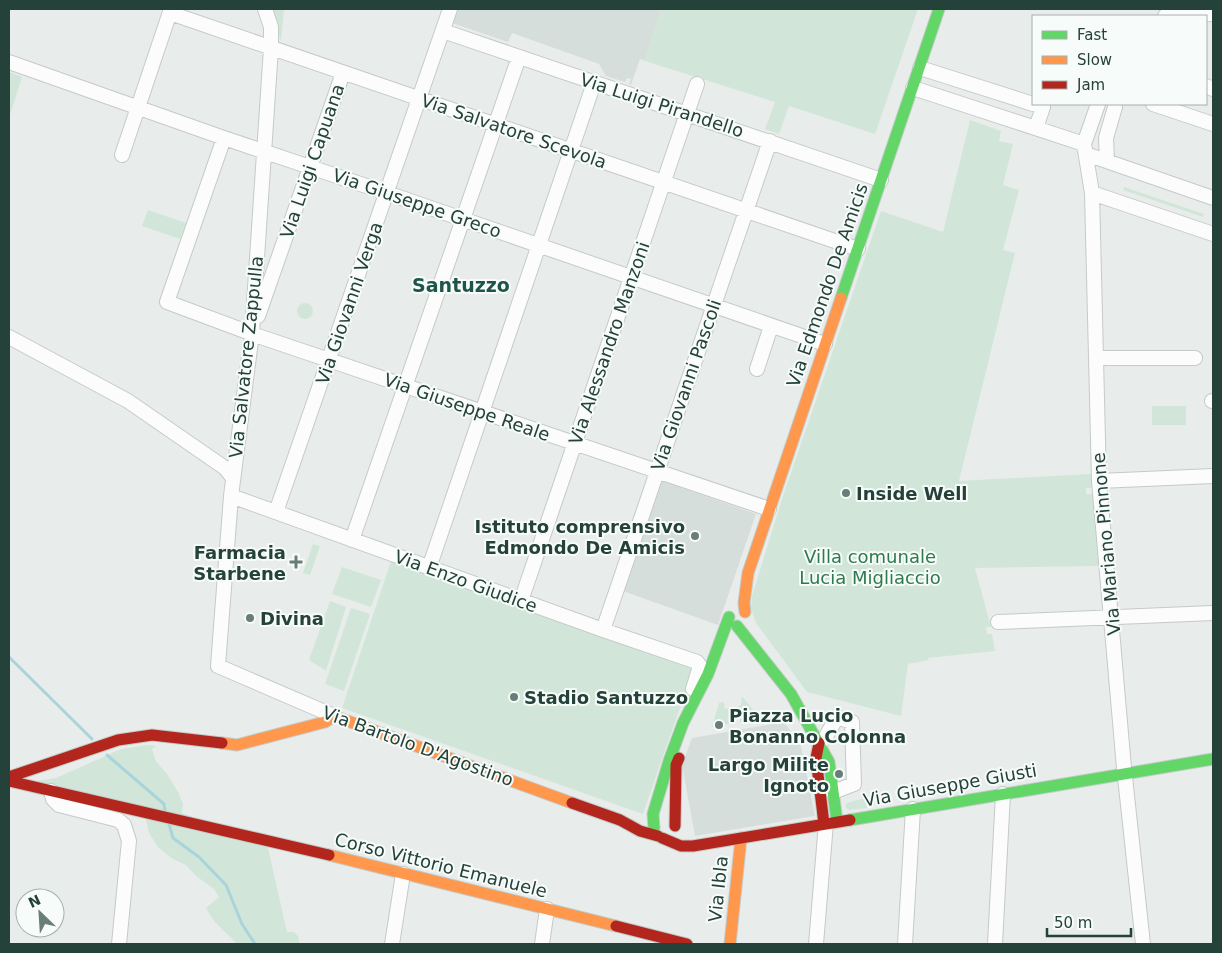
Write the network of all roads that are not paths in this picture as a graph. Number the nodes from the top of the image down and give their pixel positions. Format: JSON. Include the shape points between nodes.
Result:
{"nodes":[{"id":1,"x":265,"y":9,"type":"edge"},
{"id":2,"x":450,"y":9,"type":"edge"},
{"id":3,"x":939,"y":9,"type":"edge"},
{"id":4,"x":171,"y":11,"type":"edge"},
{"id":5,"x":1213,"y":14,"type":"edge"},
{"id":6,"x":1189,"y":15,"type":"edge"},
{"id":7,"x":443,"y":31,"type":"junction"},
{"id":8,"x":271,"y":48,"type":"junction"},
{"id":9,"x":519,"y":57,"type":"junction"},
{"id":10,"x":9,"y":62,"type":"edge"},
{"id":11,"x":920,"y":68,"type":"junction"},
{"id":12,"x":343,"y":73,"type":"junction"},
{"id":13,"x":938,"y":74,"type":"junction"},
{"id":14,"x":594,"y":83,"type":"junction"},
{"id":15,"x":697,"y":84,"type":"dead end"},
{"id":16,"x":913,"y":88,"type":"junction"},
{"id":17,"x":932,"y":94,"type":"junction"},
{"id":18,"x":419,"y":99,"type":"junction"},
{"id":19,"x":1032,"y":104,"type":"edge"},
{"id":20,"x":1036,"y":105,"type":"edge"},
{"id":21,"x":1098,"y":105,"type":"edge"},
{"id":22,"x":1156,"y":105,"type":"edge"},
{"id":23,"x":138,"y":107,"type":"junction"},
{"id":24,"x":1115,"y":107,"type":"dead end"},
{"id":25,"x":688,"y":114,"type":"junction"},
{"id":26,"x":496,"y":124,"type":"junction"},
{"id":27,"x":1213,"y":124,"type":"edge"},
{"id":28,"x":1036,"y":128,"type":"junction"},
{"id":29,"x":224,"y":138,"type":"junction"},
{"id":30,"x":770,"y":141,"type":"junction"},
{"id":31,"x":1085,"y":149,"type":"junction"},
{"id":32,"x":264,"y":150,"type":"junction"},
{"id":33,"x":572,"y":151,"type":"junction"},
{"id":34,"x":122,"y":156,"type":"dead end"},
{"id":35,"x":1107,"y":161,"type":"junction"},
{"id":36,"x":310,"y":166,"type":"junction"},
{"id":37,"x":881,"y":180,"type":"junction"},
{"id":38,"x":664,"y":182,"type":"junction"},
{"id":39,"x":1092,"y":192,"type":"junction"},
{"id":40,"x":387,"y":193,"type":"junction"},
{"id":41,"x":1213,"y":198,"type":"edge"},
{"id":42,"x":746,"y":210,"type":"junction"},
{"id":43,"x":463,"y":219,"type":"junction"},
{"id":44,"x":1213,"y":234,"type":"edge"},
{"id":45,"x":539,"y":246,"type":"junction"},
{"id":46,"x":858,"y":249,"type":"junction"},
{"id":47,"x":632,"y":278,"type":"junction"},
{"id":48,"x":713,"y":306,"type":"junction"},
{"id":49,"x":771,"y":326,"type":"junction"},
{"id":50,"x":252,"y":333,"type":"junction"},
{"id":51,"x":9,"y":337,"type":"edge"},
{"id":52,"x":825,"y":344,"type":"junction"},
{"id":53,"x":1097,"y":358,"type":"junction"},
{"id":54,"x":1195,"y":358,"type":"dead end"},
{"id":55,"x":329,"y":360,"type":"junction"},
{"id":56,"x":757,"y":369,"type":"dead end"},
{"id":57,"x":406,"y":386,"type":"junction"},
{"id":58,"x":482,"y":412,"type":"junction"},
{"id":59,"x":575,"y":443,"type":"junction"},
{"id":60,"x":657,"y":470,"type":"junction"},
{"id":61,"x":1213,"y":476,"type":"edge"},
{"id":62,"x":233,"y":478,"type":"junction"},
{"id":63,"x":1099,"y":481,"type":"junction"},
{"id":64,"x":230,"y":496,"type":"junction"},
{"id":65,"x":769,"y":509,"type":"junction"},
{"id":66,"x":276,"y":512,"type":"junction"},
{"id":67,"x":352,"y":540,"type":"junction"},
{"id":68,"x":429,"y":568,"type":"junction"},
{"id":69,"x":748,"y":572,"type":"junction"},
{"id":70,"x":521,"y":601,"type":"junction"},
{"id":71,"x":1213,"y":614,"type":"edge"},
{"id":72,"x":746,"y":615,"type":"junction"},
{"id":73,"x":1111,"y":617,"type":"junction"},
{"id":74,"x":733,"y":619,"type":"junction"},
{"id":75,"x":998,"y":622,"type":"dead end"},
{"id":76,"x":603,"y":630,"type":"junction"},
{"id":77,"x":218,"y":666,"type":"joint"},
{"id":78,"x":775,"y":672,"type":"junction"},
{"id":79,"x":334,"y":716,"type":"junction"},
{"id":80,"x":683,"y":723,"type":"junction"},
{"id":81,"x":819,"y":743,"type":"junction"},
{"id":82,"x":1213,"y":758,"type":"edge"},
{"id":83,"x":1124,"y":773,"type":"junction"},
{"id":84,"x":9,"y":779,"type":"edge"},
{"id":85,"x":51,"y":791,"type":"junction"},
{"id":86,"x":833,"y":792,"type":"junction"},
{"id":87,"x":1003,"y":794,"type":"junction"},
{"id":88,"x":913,"y":809,"type":"junction"},
{"id":89,"x":620,"y":820,"type":"junction"},
{"id":90,"x":829,"y":823,"type":"junction"},
{"id":91,"x":675,"y":824,"type":"junction"},
{"id":92,"x":657,"y":829,"type":"junction"},
{"id":93,"x":741,"y":838,"type":"junction"},
{"id":94,"x":693,"y":846,"type":"junction"},
{"id":95,"x":402,"y":874,"type":"junction"},
{"id":96,"x":547,"y":909,"type":"junction"},
{"id":97,"x":119,"y":944,"type":"edge"},
{"id":98,"x":392,"y":944,"type":"edge"},
{"id":99,"x":542,"y":944,"type":"edge"},
{"id":100,"x":687,"y":944,"type":"edge"},
{"id":101,"x":730,"y":944,"type":"edge"},
{"id":102,"x":816,"y":944,"type":"edge"},
{"id":103,"x":906,"y":944,"type":"edge"},
{"id":104,"x":995,"y":944,"type":"edge"},
{"id":105,"x":1143,"y":944,"type":"edge"}],
"edges":[{"from":1,"to":8,"type":"street","name":"Via Salvatore Zappulla","via":[[271,27]]},
{"from":2,"to":7,"type":"street","name":"Via Giovanni Verga"},
{"from":3,"to":11,"type":"main road","name":"Via Edmondo De Amicis"},
{"from":4,"to":8,"type":"street","name":"Via Salvatore Scevola"},
{"from":4,"to":23,"type":"street"},
{"from":5,"to":6,"type":"street"},
{"from":7,"to":9,"type":"street","name":"Via Luigi Pirandello"},
{"from":7,"to":18,"type":"street","name":"Via Giovanni Verga"},
{"from":8,"to":12,"type":"street","name":"Via Salvatore Scevola"},
{"from":8,"to":32,"type":"street","name":"Via Salvatore Zappulla"},
{"from":9,"to":14,"type":"street","name":"Via Luigi Pirandello"},
{"from":9,"to":26,"type":"street"},
{"from":10,"to":23,"type":"street","name":"Via Giuseppe Greco"},
{"from":11,"to":13,"type":"street"},
{"from":11,"to":16,"type":"main road","name":"Via Edmondo De Amicis"},
{"from":12,"to":18,"type":"street","name":"Via Salvatore Scevola"},
{"from":12,"to":36,"type":"street","name":"Via Luigi Capuana"},
{"from":13,"to":17,"type":"street"},
{"from":13,"to":19,"type":"street"},
{"from":14,"to":25,"type":"street","name":"Via Luigi Pirandello"},
{"from":14,"to":33,"type":"street"},
{"from":15,"to":25,"type":"street","name":"Via Alessandro Manzoni"},
{"from":16,"to":17,"type":"street"},
{"from":16,"to":37,"type":"main road","name":"Via Edmondo De Amicis"},
{"from":17,"to":28,"type":"street"},
{"from":18,"to":26,"type":"street","name":"Via Salvatore Scevola"},
{"from":18,"to":40,"type":"street","name":"Via Giovanni Verga"},
{"from":20,"to":28,"type":"street","via":[[1043,107]]},
{"from":21,"to":31,"type":"street"},
{"from":22,"to":27,"type":"street"},
{"from":23,"to":29,"type":"street","name":"Via Giuseppe Greco"},
{"from":23,"to":34,"type":"street"},
{"from":24,"to":35,"type":"street","via":[[1106,138]]},
{"from":25,"to":30,"type":"street","name":"Via Luigi Pirandello"},
{"from":25,"to":38,"type":"street","name":"Via Alessandro Manzoni"},
{"from":26,"to":33,"type":"street","name":"Via Salvatore Scevola"},
{"from":26,"to":43,"type":"street"},
{"from":28,"to":31,"type":"street"},
{"from":29,"to":32,"type":"street","name":"Via Giuseppe Greco"},
{"from":29,"to":50,"type":"street","name":"Via Giuseppe Reale","via":[[167,302]]},
{"from":30,"to":37,"type":"street","name":"Via Luigi Pirandello"},
{"from":30,"to":42,"type":"street","name":"Via Giovanni Pascoli"},
{"from":31,"to":35,"type":"street"},
{"from":31,"to":39,"type":"street","name":"Via Mariano Pinnone"},
{"from":32,"to":36,"type":"street","name":"Via Giuseppe Greco"},
{"from":32,"to":50,"type":"street","name":"Via Salvatore Zappulla"},
{"from":33,"to":38,"type":"street","name":"Via Salvatore Scevola"},
{"from":33,"to":45,"type":"street"},
{"from":35,"to":41,"type":"street"},
{"from":36,"to":40,"type":"street","name":"Via Giuseppe Greco"},
{"from":36,"to":50,"type":"street","name":"Via Luigi Capuana"},
{"from":37,"to":46,"type":"main road","name":"Via Edmondo De Amicis"},
{"from":38,"to":42,"type":"street","name":"Via Salvatore Scevola"},
{"from":38,"to":47,"type":"street","name":"Via Alessandro Manzoni"},
{"from":39,"to":44,"type":"street"},
{"from":39,"to":53,"type":"street","name":"Via Mariano Pinnone"},
{"from":40,"to":43,"type":"street","name":"Via Giuseppe Greco"},
{"from":40,"to":55,"type":"street","name":"Via Giovanni Verga"},
{"from":42,"to":46,"type":"street","name":"Via Salvatore Scevola"},
{"from":42,"to":48,"type":"street","name":"Via Giovanni Pascoli"},
{"from":43,"to":45,"type":"street","name":"Via Giuseppe Greco"},
{"from":43,"to":57,"type":"street"},
{"from":45,"to":47,"type":"street","name":"Via Giuseppe Greco"},
{"from":45,"to":58,"type":"street"},
{"from":46,"to":52,"type":"main road","name":"Via Edmondo De Amicis"},
{"from":47,"to":48,"type":"street","name":"Via Giuseppe Greco"},
{"from":47,"to":59,"type":"street","name":"Via Alessandro Manzoni"},
{"from":48,"to":49,"type":"street","name":"Via Giuseppe Greco"},
{"from":48,"to":60,"type":"street","name":"Via Giovanni Pascoli"},
{"from":49,"to":52,"type":"street","name":"Via Giuseppe Greco"},
{"from":49,"to":56,"type":"street"},
{"from":50,"to":55,"type":"street","name":"Via Giuseppe Reale"},
{"from":50,"to":62,"type":"street","name":"Via Salvatore Zappulla"},
{"from":51,"to":62,"type":"street","via":[[128,401],[225,468]]},
{"from":52,"to":65,"type":"main road","name":"Via Edmondo De Amicis"},
{"from":53,"to":54,"type":"street"},
{"from":53,"to":63,"type":"street","name":"Via Mariano Pinnone"},
{"from":55,"to":57,"type":"street","name":"Via Giuseppe Reale"},
{"from":55,"to":66,"type":"street","name":"Via Giovanni Verga"},
{"from":57,"to":58,"type":"street","name":"Via Giuseppe Reale"},
{"from":57,"to":67,"type":"street"},
{"from":58,"to":59,"type":"street","name":"Via Giuseppe Reale"},
{"from":58,"to":68,"type":"street"},
{"from":59,"to":60,"type":"street","name":"Via Giuseppe Reale"},
{"from":59,"to":70,"type":"street","name":"Via Alessandro Manzoni"},
{"from":60,"to":65,"type":"street","name":"Via Giuseppe Reale"},
{"from":60,"to":76,"type":"street","name":"Via Giovanni Pascoli"},
{"from":61,"to":63,"type":"street"},
{"from":62,"to":64,"type":"street","name":"Via Salvatore Zappulla"},
{"from":63,"to":73,"type":"street","name":"Via Mariano Pinnone"},
{"from":64,"to":66,"type":"street","name":"Via Enzo Giudice"},
{"from":64,"to":77,"type":"street","name":"Via Salvatore Zappulla"},
{"from":65,"to":69,"type":"main road","name":"Via Edmondo De Amicis"},
{"from":66,"to":67,"type":"street","name":"Via Enzo Giudice"},
{"from":67,"to":68,"type":"street","name":"Via Enzo Giudice"},
{"from":68,"to":70,"type":"street","name":"Via Enzo Giudice"},
{"from":69,"to":72,"type":"main road"},
{"from":69,"to":74,"type":"main road","via":[[739,586]]},
{"from":70,"to":76,"type":"street","name":"Via Enzo Giudice"},
{"from":71,"to":73,"type":"street"},
{"from":72,"to":74,"type":"main road","via":[[744,623]]},
{"from":72,"to":74,"type":"main road","via":[[739,608]]},
{"from":72,"to":78,"type":"main road"},
{"from":73,"to":75,"type":"street"},
{"from":73,"to":83,"type":"street","name":"Via Mariano Pinnone"},
{"from":74,"to":78,"type":"main road"},
{"from":74,"to":80,"type":"main road"},
{"from":74,"to":91,"type":"main road","via":[[712,681],[686,735],[676,765]]},
{"from":76,"to":80,"type":"street","name":"Via Enzo Giudice","via":[[697,662],[700,666]]},
{"from":77,"to":79,"type":"street","name":"Via Bartolo D'Agostino"},
{"from":78,"to":81,"type":"main road"},
{"from":79,"to":84,"type":"main road","via":[[325,722],[237,745],[152,735],[118,740]]},
{"from":79,"to":89,"type":"main road","name":"Via Bartolo D'Agostino"},
{"from":80,"to":92,"type":"main road","via":[[653,814]]},
{"from":81,"to":86,"type":"main road","via":[[829,762]]},
{"from":81,"to":86,"type":"street","via":[[837,718],[852,722],[854,784]]},
{"from":81,"to":90,"type":"main road","via":[[816,758]]},
{"from":82,"to":83,"type":"main road","name":"Via Giuseppe Giusti"},
{"from":83,"to":87,"type":"main road","name":"Via Giuseppe Giusti"},
{"from":83,"to":105,"type":"street","name":"Via Mariano Pinnone"},
{"from":84,"to":85,"type":"main road","name":"Corso Vittorio Emanuele"},
{"from":85,"to":95,"type":"main road","name":"Corso Vittorio Emanuele"},
{"from":85,"to":97,"type":"street","via":[[52,799],[60,805],[118,820],[128,832]]},
{"from":86,"to":90,"type":"main road"},
{"from":87,"to":88,"type":"main road","name":"Via Giuseppe Giusti"},
{"from":87,"to":104,"type":"street"},
{"from":88,"to":90,"type":"main road","name":"Via Giuseppe Giusti"},
{"from":88,"to":103,"type":"street"},
{"from":89,"to":92,"type":"main road","via":[[641,822]]},
{"from":89,"to":92,"type":"main road","via":[[640,830]]},
{"from":90,"to":93,"type":"main road","name":"Via Giuseppe Giusti"},
{"from":90,"to":102,"type":"street"},
{"from":91,"to":92,"type":"main road","via":[[668,818],[660,818]]},
{"from":91,"to":92,"type":"main road","via":[[670,837]]},
{"from":91,"to":94,"type":"main road"},
{"from":92,"to":94,"type":"main road","via":[[681,846]]},
{"from":93,"to":94,"type":"main road","name":"Via Giuseppe Giusti"},
{"from":93,"to":101,"type":"main road","name":"Via Ibla"},
{"from":95,"to":96,"type":"main road","name":"Corso Vittorio Emanuele"},
{"from":95,"to":98,"type":"street"},
{"from":96,"to":99,"type":"street"},
{"from":96,"to":100,"type":"main road","name":"Corso Vittorio Emanuele"}]}
